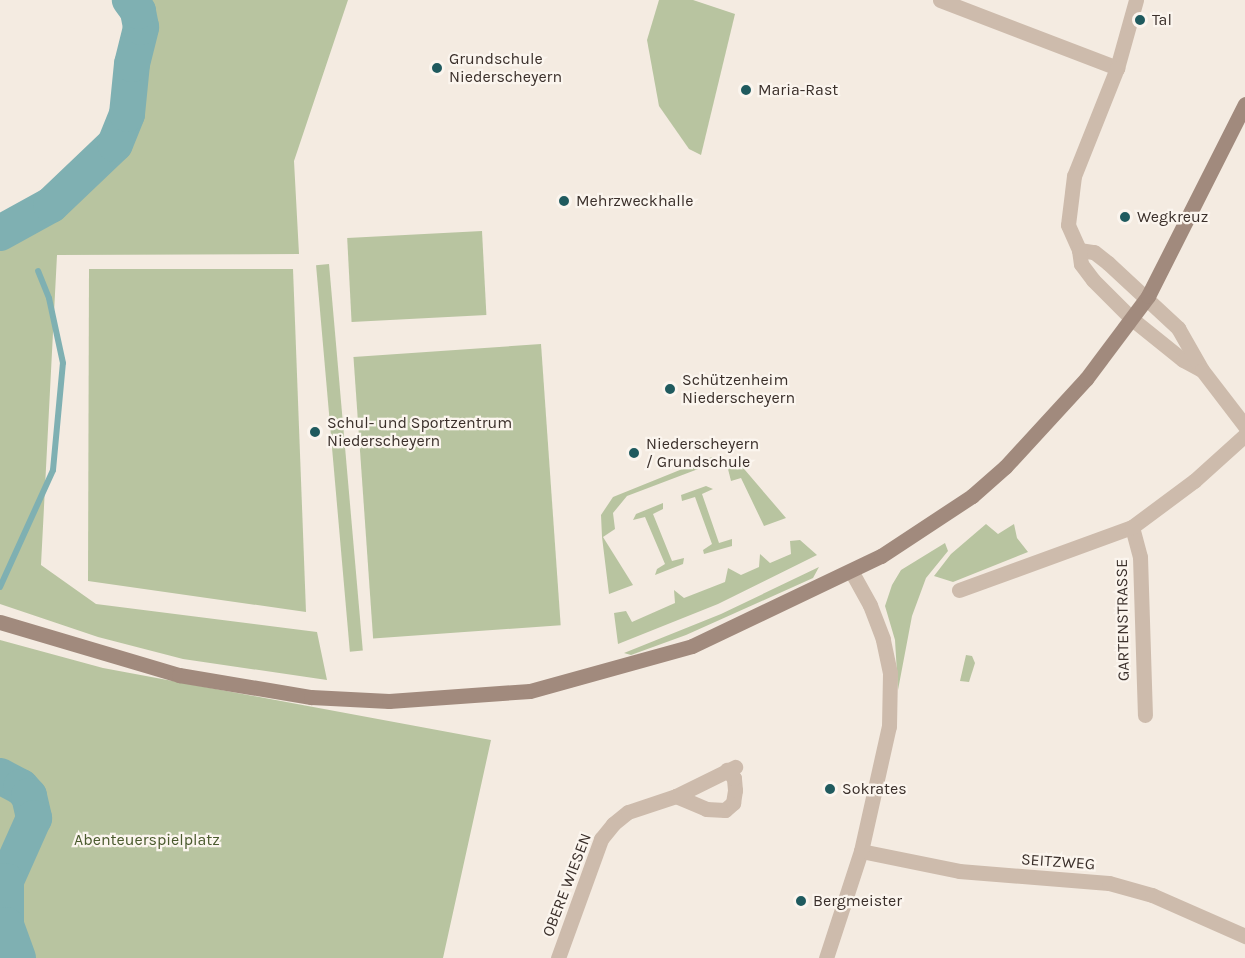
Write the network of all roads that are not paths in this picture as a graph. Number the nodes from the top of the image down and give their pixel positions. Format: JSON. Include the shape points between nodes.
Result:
{"nodes":[{"id":1,"x":940,"y":0,"type":"edge"},
{"id":2,"x":1136,"y":0,"type":"edge"},
{"id":3,"x":1117,"y":68,"type":"junction"},
{"id":4,"x":1245,"y":104,"type":"edge"},
{"id":5,"x":1079,"y":250,"type":"junction"},
{"id":6,"x":1148,"y":296,"type":"junction"},
{"id":7,"x":1132,"y":319,"type":"junction"},
{"id":8,"x":1202,"y":370,"type":"junction"},
{"id":9,"x":1245,"y":426,"type":"edge"},
{"id":10,"x":1245,"y":435,"type":"edge"},
{"id":11,"x":1131,"y":527,"type":"junction"},
{"id":12,"x":851,"y":571,"type":"junction"},
{"id":13,"x":959,"y":590,"type":"dead end"},
{"id":14,"x":0,"y":621,"type":"edge"},
{"id":15,"x":1146,"y":715,"type":"dead end"},
{"id":16,"x":676,"y":796,"type":"junction"},
{"id":17,"x":861,"y":851,"type":"junction"},
{"id":18,"x":1245,"y":936,"type":"edge"},
{"id":19,"x":558,"y":958,"type":"edge"},
{"id":20,"x":826,"y":958,"type":"edge"}],
"edges":[{"from":1,"to":3,"type":"street"},
{"from":2,"to":3,"type":"street"},
{"from":3,"to":5,"type":"street","via":[[1085,144],[1069,199],[1068,225]]},
{"from":4,"to":6,"type":"main road"},
{"from":5,"to":6,"type":"street","via":[[1094,252]]},
{"from":5,"to":7,"type":"street","via":[[1081,264],[1093,280]]},
{"from":6,"to":7,"type":"main road"},
{"from":6,"to":8,"type":"street","via":[[1178,328]]},
{"from":7,"to":8,"type":"street"},
{"from":7,"to":12,"type":"main road","via":[[1051,420],[972,496]]},
{"from":8,"to":9,"type":"street"},
{"from":10,"to":11,"type":"street","name":"GARTENSTRASSE","via":[[1194,481]]},
{"from":11,"to":13,"type":"street","name":"GARTENSTRASSE"},
{"from":11,"to":15,"type":"street","name":"GARTENSTRASSE","via":[[1140,557]]},
{"from":12,"to":14,"type":"main road","via":[[692,646],[530,691],[450,699],[311,697],[235,686],[142,665]]},
{"from":12,"to":17,"type":"street","via":[[877,621],[891,689],[883,762]]},
{"from":16,"to":16,"type":"street","name":"OBERE WIESEN","via":[[731,769],[735,790],[733,803],[725,810],[706,808]]},
{"from":16,"to":19,"type":"street","name":"OBERE WIESEN","via":[[628,812],[601,839]]},
{"from":17,"to":18,"type":"street","name":"SEITZWEG","via":[[959,872],[1109,883],[1161,899]]},
{"from":17,"to":20,"type":"street"}]}
